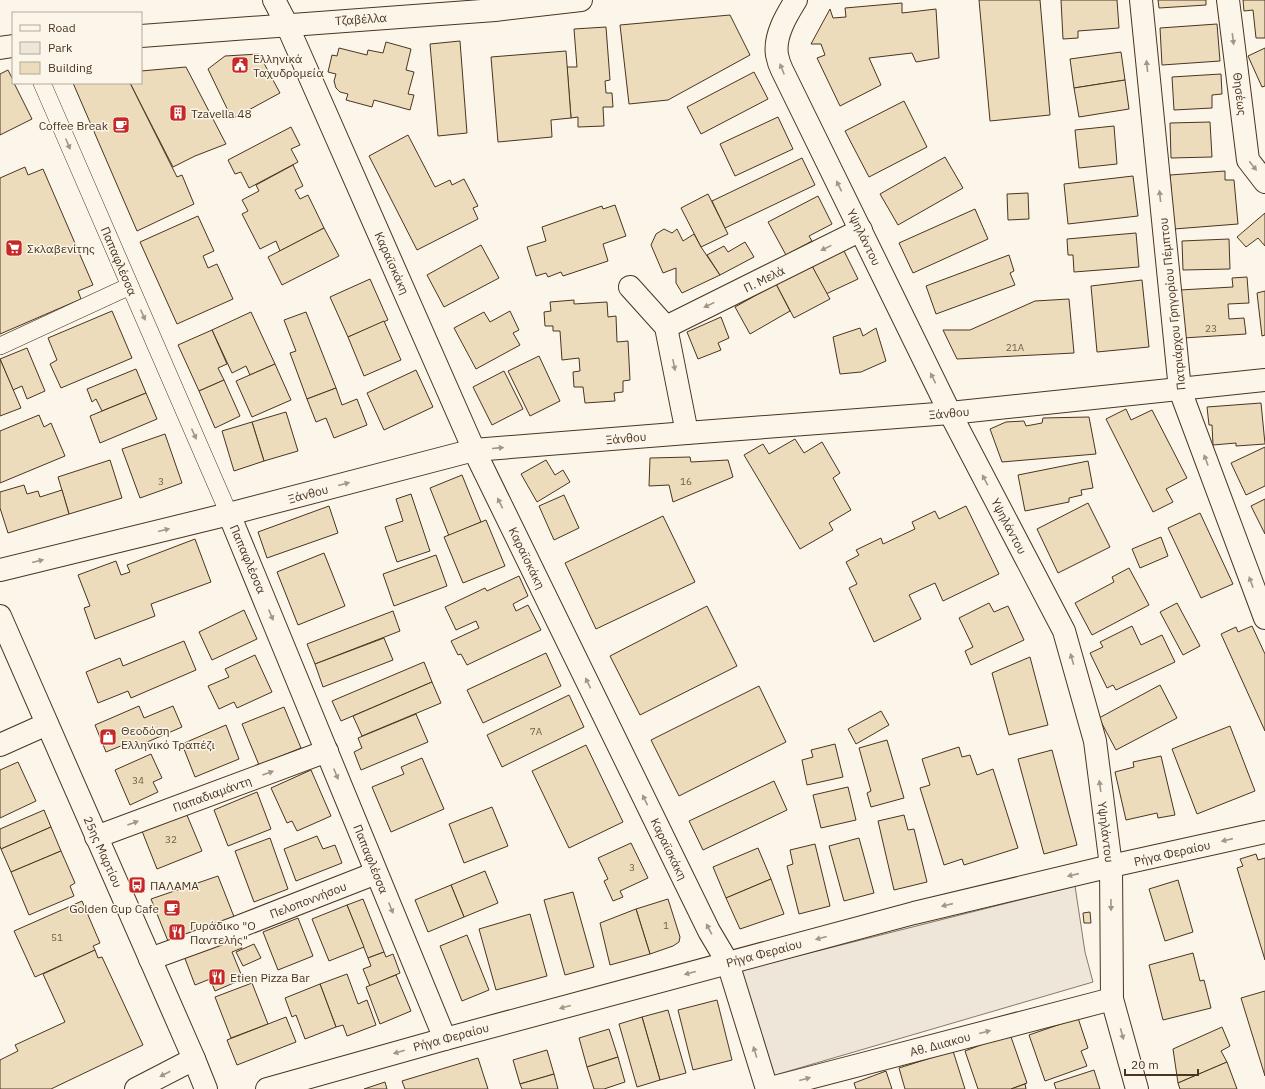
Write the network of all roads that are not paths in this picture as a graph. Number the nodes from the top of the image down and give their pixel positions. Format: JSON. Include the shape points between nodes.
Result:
{"nodes":[{"id":1,"x":274,"y":0,"type":"edge"},
{"id":2,"x":581,"y":0,"type":"edge"},
{"id":3,"x":796,"y":0,"type":"edge"},
{"id":4,"x":1141,"y":0,"type":"edge"},
{"id":5,"x":1228,"y":0,"type":"edge"},
{"id":6,"x":492,"y":5,"type":"edge"},
{"id":7,"x":287,"y":25,"type":"junction"},
{"id":8,"x":142,"y":36,"type":"edge"},
{"id":9,"x":12,"y":46,"type":"edge"},
{"id":10,"x":0,"y":48,"type":"edge"},
{"id":11,"x":42,"y":84,"type":"edge"},
{"id":12,"x":1265,"y":182,"type":"edge"},
{"id":13,"x":861,"y":230,"type":"junction"},
{"id":14,"x":130,"y":286,"type":"junction"},
{"id":15,"x":630,"y":288,"type":"dead end"},
{"id":16,"x":666,"y":327,"type":"junction"},
{"id":17,"x":0,"y":346,"type":"edge"},
{"id":18,"x":1265,"y":380,"type":"edge"},
{"id":19,"x":1180,"y":390,"type":"junction"},
{"id":20,"x":950,"y":413,"type":"junction"},
{"id":21,"x":686,"y":433,"type":"junction"},
{"id":22,"x":474,"y":450,"type":"junction"},
{"id":23,"x":229,"y":514,"type":"junction"},
{"id":24,"x":0,"y":570,"type":"edge"},
{"id":25,"x":0,"y":616,"type":"edge"},
{"id":26,"x":1265,"y":618,"type":"edge"},
{"id":27,"x":47,"y":724,"type":"junction"},
{"id":28,"x":0,"y":745,"type":"edge"},
{"id":29,"x":327,"y":750,"type":"junction"},
{"id":30,"x":1265,"y":832,"type":"edge"},
{"id":31,"x":96,"y":837,"type":"junction"},
{"id":32,"x":1111,"y":866,"type":"junction"},
{"id":33,"x":376,"y":873,"type":"junction"},
{"id":34,"x":150,"y":958,"type":"junction"},
{"id":35,"x":728,"y":963,"type":"junction"},
{"id":36,"x":1112,"y":998,"type":"junction"},
{"id":37,"x":445,"y":1039,"type":"junction"},
{"id":38,"x":194,"y":1059,"type":"junction"},
{"id":39,"x":136,"y":1089,"type":"edge"},
{"id":40,"x":206,"y":1089,"type":"edge"},
{"id":41,"x":267,"y":1089,"type":"edge"},
{"id":42,"x":767,"y":1089,"type":"edge"},
{"id":43,"x":1137,"y":1089,"type":"edge"}],
"edges":[{"from":1,"to":7,"type":"street","name":"Καραϊσκάκη"},
{"from":2,"to":6,"type":"street","name":"Τζαβέλλα"},
{"from":13,"to":3,"type":"street","name":"Υψηλάντου","one_way":true,"via":[[777,56],[781,29]]},
{"from":19,"to":4,"type":"street","name":"Πατριάρχου Γρηγορίου Πέμπτου","one_way":true},
{"from":5,"to":12,"type":"street","name":"Θησέως","one_way":true,"via":[[1248,160]]},
{"from":6,"to":7,"type":"street","name":"Τζαβέλλα"},
{"from":7,"to":8,"type":"street","name":"Τζαβέλλα"},
{"from":7,"to":22,"type":"street","name":"Καραϊσκάκη"},
{"from":9,"to":10,"type":"street"},
{"from":11,"to":14,"type":"street","name":"Παπαφλέσσα","one_way":true},
{"from":13,"to":16,"type":"street","name":"Π. Μελά","one_way":true},
{"from":20,"to":13,"type":"street","name":"Υψηλάντου","one_way":true},
{"from":14,"to":17,"type":"street"},
{"from":14,"to":23,"type":"street","name":"Παπαφλέσσα","one_way":true},
{"from":15,"to":16,"type":"street"},
{"from":16,"to":21,"type":"street","one_way":true},
{"from":18,"to":19,"type":"street","name":"Ξάνθου"},
{"from":19,"to":20,"type":"street","name":"Ξάνθου"},
{"from":26,"to":19,"type":"street","name":"Πατριάρχου Γρηγορίου Πέμπτου","one_way":true},
{"from":20,"to":21,"type":"street","name":"Ξάνθου"},
{"from":32,"to":20,"type":"street","name":"Υψηλάντου","one_way":true,"via":[[1095,741],[1064,632]]},
{"from":22,"to":21,"type":"street","name":"Ξάνθου","one_way":true},
{"from":23,"to":22,"type":"street","name":"Ξάνθου","one_way":true},
{"from":35,"to":22,"type":"street","name":"Καραϊσκάκη","one_way":true,"via":[[709,931]]},
{"from":24,"to":23,"type":"street","name":"Ξάνθου","one_way":true},
{"from":23,"to":29,"type":"street","name":"Παπαφλέσσα","one_way":true},
{"from":25,"to":27,"type":"street","name":"25ης Μαρτίου"},
{"from":27,"to":28,"type":"street"},
{"from":27,"to":31,"type":"street","name":"25ης Μαρτίου"},
{"from":31,"to":29,"type":"street","name":"Παπαδιαμάντη","one_way":true},
{"from":29,"to":33,"type":"street","name":"Παπαφλέσσα","one_way":true},
{"from":30,"to":32,"type":"street","name":"Ρήγα Φεραίου","one_way":true},
{"from":31,"to":34,"type":"street","name":"25ης Μαρτίου"},
{"from":32,"to":35,"type":"street","name":"Ρήγα Φεραίου","one_way":true,"via":[[914,913]]},
{"from":32,"to":36,"type":"street","name":"Υψηλάντου","one_way":true},
{"from":33,"to":34,"type":"street","name":"Πελοποννήσου"},
{"from":33,"to":37,"type":"street","name":"Παπαφλέσσα","one_way":true},
{"from":34,"to":38,"type":"street","name":"25ης Μαρτίου"},
{"from":35,"to":37,"type":"street","name":"Ρήγα Φεραίου","one_way":true},
{"from":42,"to":35,"type":"street","name":"Καραϊσκάκη","one_way":true},
{"from":42,"to":36,"type":"street","name":"Αθ. Διιακου","one_way":true},
{"from":36,"to":43,"type":"street","name":"Υψηλάντου","one_way":true},
{"from":37,"to":41,"type":"street","name":"Ρήγα Φεραίου","one_way":true},
{"from":38,"to":39,"type":"street","one_way":true},
{"from":38,"to":40,"type":"street","name":"25ης Μαρτίου"}]}
